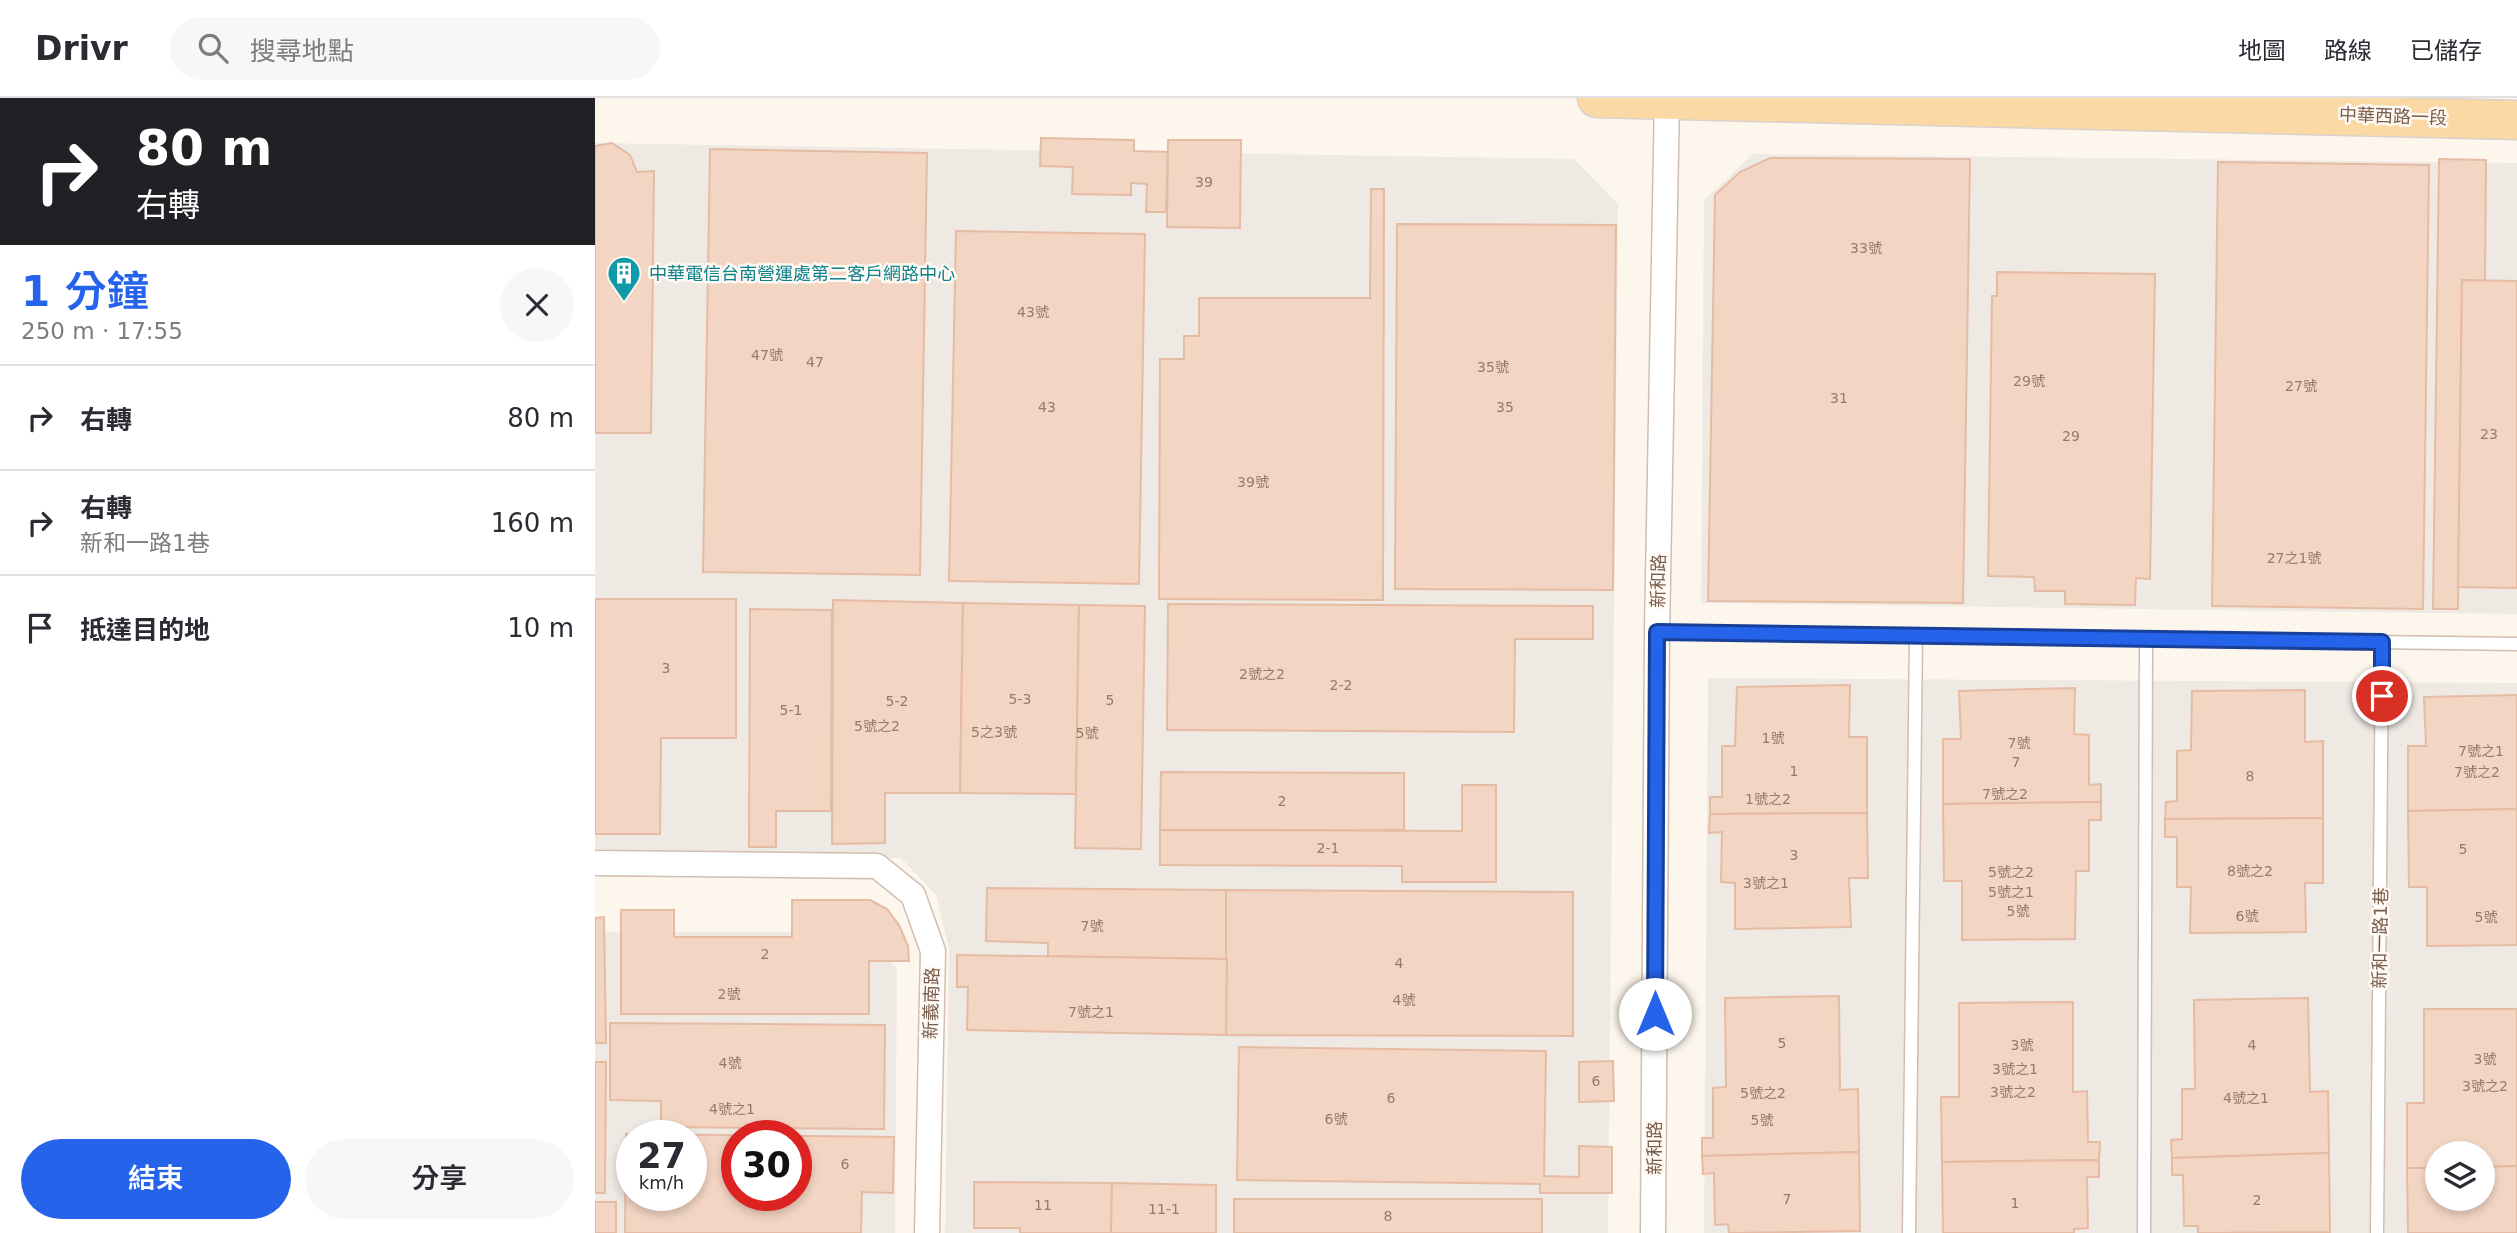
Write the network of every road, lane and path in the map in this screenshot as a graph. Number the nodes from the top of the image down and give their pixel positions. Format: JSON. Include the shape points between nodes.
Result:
{"nodes":[{"id":1,"x":1597,"y":98,"type":"edge"},
{"id":2,"x":1667,"y":98,"type":"edge"},
{"id":3,"x":2517,"y":120,"type":"edge"},
{"id":4,"x":1657,"y":632,"type":"junction"},
{"id":5,"x":1916,"y":635,"type":"junction"},
{"id":6,"x":2146,"y":639,"type":"junction"},
{"id":7,"x":2382,"y":642,"type":"junction"},
{"id":8,"x":2517,"y":644,"type":"edge"},
{"id":9,"x":595,"y":863,"type":"edge"},
{"id":10,"x":927,"y":1233,"type":"edge"},
{"id":11,"x":1653,"y":1233,"type":"edge"},
{"id":12,"x":1909,"y":1233,"type":"edge"},
{"id":13,"x":2144,"y":1233,"type":"edge"},
{"id":14,"x":2377,"y":1233,"type":"edge"}],
"edges":[{"from":1,"to":2,"type":"main road","name":"中華西路一段"},
{"from":2,"to":3,"type":"main road","name":"中華西路一段"},
{"from":2,"to":4,"type":"street","name":"新和路"},
{"from":4,"to":5,"type":"lane"},
{"from":4,"to":11,"type":"street","name":"新和路"},
{"from":5,"to":6,"type":"lane"},
{"from":5,"to":12,"type":"lane"},
{"from":6,"to":7,"type":"lane"},
{"from":6,"to":13,"type":"lane"},
{"from":7,"to":8,"type":"lane"},
{"from":7,"to":14,"type":"lane","name":"新和一路1巷"},
{"from":9,"to":10,"type":"street","name":"新義南路","via":[[877,866],[913,895],[933,951]]}]}
